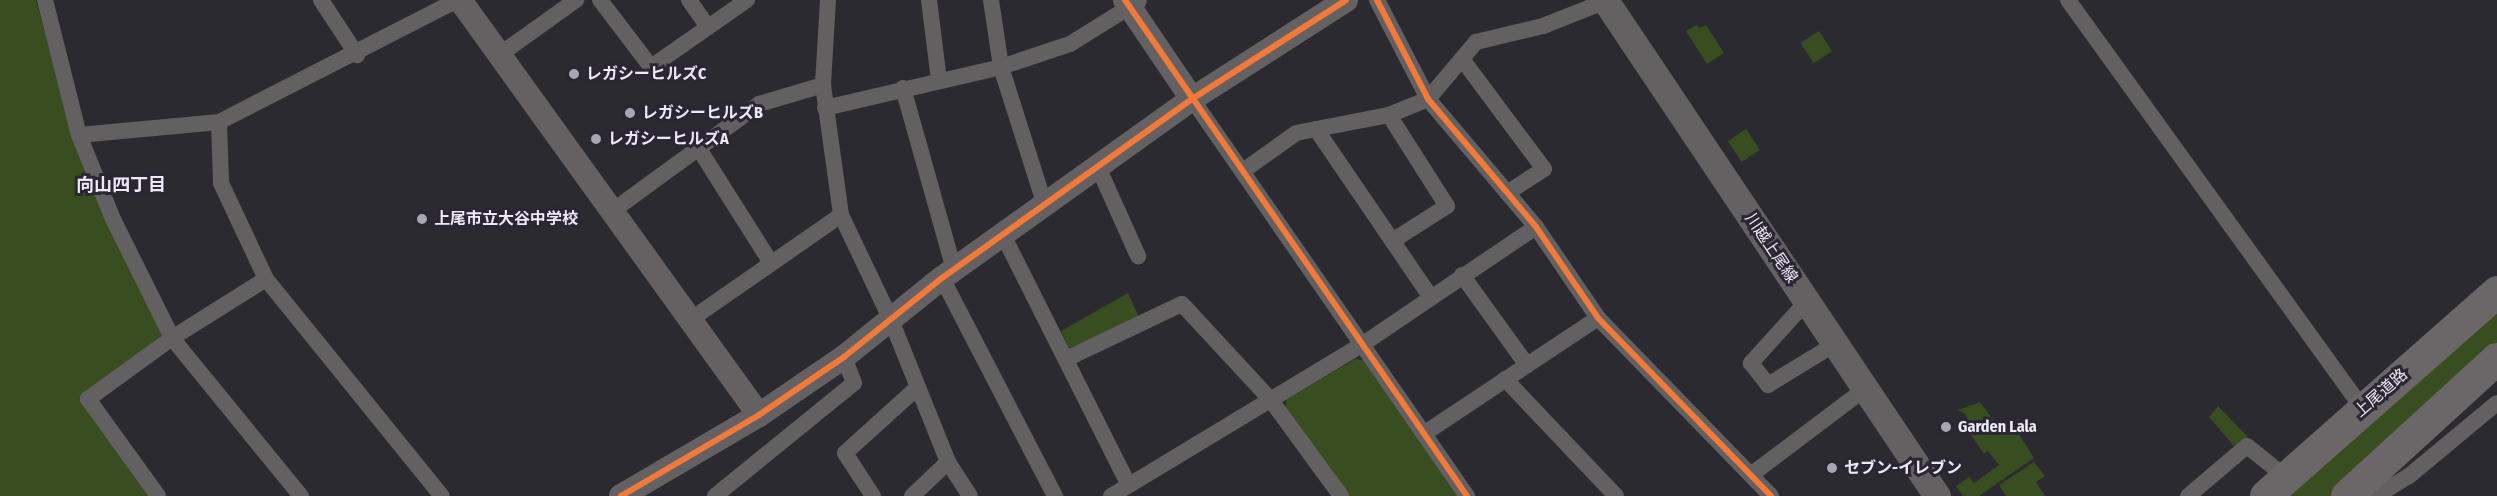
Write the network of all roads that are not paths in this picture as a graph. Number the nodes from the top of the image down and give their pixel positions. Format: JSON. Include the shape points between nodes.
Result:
{"nodes":[{"id":1,"x":45,"y":0,"type":"edge"},
{"id":2,"x":321,"y":0,"type":"edge"},
{"id":3,"x":459,"y":0,"type":"edge"},
{"id":4,"x":576,"y":0,"type":"edge"},
{"id":5,"x":600,"y":0,"type":"edge"},
{"id":6,"x":689,"y":0,"type":"edge"},
{"id":7,"x":747,"y":0,"type":"edge"},
{"id":8,"x":828,"y":0,"type":"edge"},
{"id":9,"x":929,"y":0,"type":"edge"},
{"id":10,"x":991,"y":0,"type":"edge"},
{"id":11,"x":1346,"y":0,"type":"edge"},
{"id":12,"x":1377,"y":0,"type":"edge"},
{"id":13,"x":2068,"y":0,"type":"edge"},
{"id":14,"x":1605,"y":1,"type":"edge"},
{"id":15,"x":1131,"y":2,"type":"edge"},
{"id":16,"x":708,"y":27,"type":"junction"},
{"id":17,"x":357,"y":55,"type":"junction"},
{"id":18,"x":499,"y":55,"type":"junction"},
{"id":19,"x":1462,"y":59,"type":"junction"},
{"id":20,"x":1001,"y":67,"type":"junction"},
{"id":21,"x":939,"y":80,"type":"junction"},
{"id":22,"x":823,"y":85,"type":"junction"},
{"id":23,"x":903,"y":88,"type":"junction"},
{"id":24,"x":1192,"y":99,"type":"junction"},
{"id":25,"x":1428,"y":99,"type":"junction"},
{"id":26,"x":825,"y":108,"type":"junction"},
{"id":27,"x":1389,"y":116,"type":"junction"},
{"id":28,"x":219,"y":122,"type":"junction"},
{"id":29,"x":1316,"y":129,"type":"junction"},
{"id":30,"x":79,"y":135,"type":"junction"},
{"id":31,"x":699,"y":149,"type":"junction"},
{"id":32,"x":1098,"y":167,"type":"junction"},
{"id":33,"x":1243,"y":171,"type":"junction"},
{"id":34,"x":1507,"y":193,"type":"junction"},
{"id":35,"x":1045,"y":206,"type":"junction"},
{"id":36,"x":611,"y":212,"type":"junction"},
{"id":37,"x":841,"y":214,"type":"junction"},
{"id":38,"x":1536,"y":227,"type":"junction"},
{"id":39,"x":1004,"y":235,"type":"junction"},
{"id":40,"x":1392,"y":241,"type":"junction"},
{"id":41,"x":1138,"y":256,"type":"dead end"},
{"id":42,"x":771,"y":263,"type":"junction"},
{"id":43,"x":948,"y":273,"type":"junction"},
{"id":44,"x":1462,"y":275,"type":"junction"},
{"id":45,"x":266,"y":279,"type":"junction"},
{"id":46,"x":2497,"y":292,"type":"edge"},
{"id":47,"x":1430,"y":296,"type":"junction"},
{"id":48,"x":1807,"y":301,"type":"junction"},
{"id":49,"x":1598,"y":318,"type":"junction"},
{"id":50,"x":690,"y":320,"type":"junction"},
{"id":51,"x":891,"y":320,"type":"junction"},
{"id":52,"x":172,"y":338,"type":"junction"},
{"id":53,"x":1362,"y":344,"type":"junction"},
{"id":54,"x":1835,"y":344,"type":"junction"},
{"id":55,"x":844,"y":357,"type":"junction"},
{"id":56,"x":1066,"y":359,"type":"junction"},
{"id":57,"x":2497,"y":359,"type":"edge"},
{"id":58,"x":1527,"y":365,"type":"junction"},
{"id":59,"x":1505,"y":380,"type":"junction"},
{"id":60,"x":918,"y":387,"type":"junction"},
{"id":61,"x":1865,"y":388,"type":"junction"},
{"id":62,"x":1270,"y":399,"type":"junction"},
{"id":63,"x":2497,"y":403,"type":"edge"},
{"id":64,"x":2363,"y":409,"type":"junction"},
{"id":65,"x":759,"y":415,"type":"junction"},
{"id":66,"x":1425,"y":433,"type":"junction"},
{"id":67,"x":948,"y":462,"type":"junction"},
{"id":68,"x":1752,"y":474,"type":"junction"},
{"id":69,"x":1128,"y":484,"type":"junction"},
{"id":70,"x":2276,"y":487,"type":"edge"},
{"id":71,"x":2348,"y":495,"type":"edge"},
{"id":72,"x":158,"y":496,"type":"edge"},
{"id":73,"x":300,"y":496,"type":"edge"},
{"id":74,"x":442,"y":496,"type":"edge"},
{"id":75,"x":621,"y":496,"type":"edge"},
{"id":76,"x":715,"y":496,"type":"edge"},
{"id":77,"x":873,"y":496,"type":"edge"},
{"id":78,"x":912,"y":496,"type":"edge"},
{"id":79,"x":970,"y":496,"type":"edge"},
{"id":80,"x":1055,"y":496,"type":"edge"},
{"id":81,"x":1111,"y":496,"type":"edge"},
{"id":82,"x":1341,"y":496,"type":"edge"},
{"id":83,"x":1467,"y":496,"type":"edge"},
{"id":84,"x":1616,"y":496,"type":"edge"},
{"id":85,"x":1771,"y":496,"type":"edge"},
{"id":86,"x":1937,"y":496,"type":"edge"},
{"id":87,"x":2188,"y":496,"type":"edge"}],
"edges":[{"from":1,"to":30,"type":"street"},
{"from":2,"to":17,"type":"street"},
{"from":3,"to":17,"type":"street"},
{"from":3,"to":18,"type":"street"},
{"from":4,"to":18,"type":"street"},
{"from":5,"to":16,"type":"street","via":[[651,67]]},
{"from":6,"to":16,"type":"street"},
{"from":7,"to":16,"type":"street"},
{"from":8,"to":22,"type":"street"},
{"from":9,"to":21,"type":"street"},
{"from":10,"to":20,"type":"street"},
{"from":11,"to":24,"type":"street"},
{"from":12,"to":25,"type":"street"},
{"from":13,"to":64,"type":"street"},
{"from":14,"to":19,"type":"street","via":[[1543,26],[1476,42]]},
{"from":14,"to":48,"type":"main road","name":"川越上尾線"},
{"from":15,"to":20,"type":"street","via":[[1070,44]]},
{"from":15,"to":24,"type":"street"},
{"from":17,"to":28,"type":"street"},
{"from":18,"to":36,"type":"street"},
{"from":19,"to":25,"type":"street"},
{"from":19,"to":34,"type":"street","via":[[1544,169]]},
{"from":20,"to":21,"type":"street"},
{"from":20,"to":35,"type":"street"},
{"from":21,"to":23,"type":"street"},
{"from":22,"to":26,"type":"street"},
{"from":22,"to":31,"type":"street","via":[[759,105]]},
{"from":23,"to":26,"type":"street"},
{"from":23,"to":43,"type":"street"},
{"from":24,"to":32,"type":"street"},
{"from":24,"to":33,"type":"street"},
{"from":25,"to":27,"type":"street"},
{"from":25,"to":34,"type":"street"},
{"from":26,"to":37,"type":"street"},
{"from":27,"to":29,"type":"street"},
{"from":27,"to":40,"type":"street","via":[[1447,206]]},
{"from":28,"to":30,"type":"street"},
{"from":28,"to":45,"type":"street","via":[[220,183]]},
{"from":29,"to":33,"type":"street","via":[[1296,133]]},
{"from":29,"to":40,"type":"street"},
{"from":30,"to":52,"type":"street","via":[[113,219]]},
{"from":31,"to":36,"type":"street"},
{"from":31,"to":42,"type":"street"},
{"from":32,"to":35,"type":"street"},
{"from":32,"to":41,"type":"street"},
{"from":33,"to":53,"type":"street"},
{"from":34,"to":38,"type":"street"},
{"from":35,"to":39,"type":"street"},
{"from":36,"to":50,"type":"street"},
{"from":37,"to":42,"type":"street"},
{"from":37,"to":51,"type":"street"},
{"from":38,"to":44,"type":"street"},
{"from":38,"to":49,"type":"street"},
{"from":39,"to":43,"type":"street"},
{"from":39,"to":56,"type":"street"},
{"from":40,"to":47,"type":"street"},
{"from":42,"to":50,"type":"street"},
{"from":43,"to":51,"type":"street"},
{"from":43,"to":80,"type":"street"},
{"from":44,"to":47,"type":"street"},
{"from":44,"to":58,"type":"street"},
{"from":45,"to":52,"type":"street"},
{"from":45,"to":74,"type":"street"},
{"from":46,"to":64,"type":"highway","name":"上尾道路"},
{"from":47,"to":53,"type":"street"},
{"from":48,"to":54,"type":"main road","name":"川越上尾線"},
{"from":48,"to":54,"type":"street","via":[[1751,363],[1768,385]]},
{"from":49,"to":58,"type":"street"},
{"from":49,"to":68,"type":"street"},
{"from":50,"to":65,"type":"street"},
{"from":51,"to":55,"type":"street"},
{"from":51,"to":60,"type":"street"},
{"from":52,"to":72,"type":"street","via":[[88,399]]},
{"from":52,"to":73,"type":"street"},
{"from":53,"to":62,"type":"street"},
{"from":53,"to":66,"type":"street"},
{"from":54,"to":61,"type":"main road","name":"川越上尾線"},
{"from":55,"to":65,"type":"street"},
{"from":55,"to":76,"type":"street","via":[[854,383]]},
{"from":56,"to":62,"type":"street","via":[[1182,304]]},
{"from":56,"to":69,"type":"street"},
{"from":57,"to":71,"type":"highway"},
{"from":58,"to":59,"type":"street"},
{"from":59,"to":66,"type":"street"},
{"from":59,"to":84,"type":"street"},
{"from":60,"to":67,"type":"street"},
{"from":60,"to":77,"type":"street","via":[[845,453]]},
{"from":61,"to":68,"type":"street"},
{"from":61,"to":86,"type":"main road","name":"川越上尾線"},
{"from":62,"to":69,"type":"street"},
{"from":62,"to":82,"type":"street"},
{"from":63,"to":71,"type":"street","via":[[2409,476],[2378,495]]},
{"from":64,"to":70,"type":"highway","name":"上尾道路"},
{"from":65,"to":75,"type":"street"},
{"from":66,"to":83,"type":"street"},
{"from":67,"to":78,"type":"street"},
{"from":67,"to":79,"type":"street"},
{"from":68,"to":85,"type":"street"},
{"from":69,"to":81,"type":"street"},
{"from":70,"to":87,"type":"street","via":[[2247,446]]}]}
